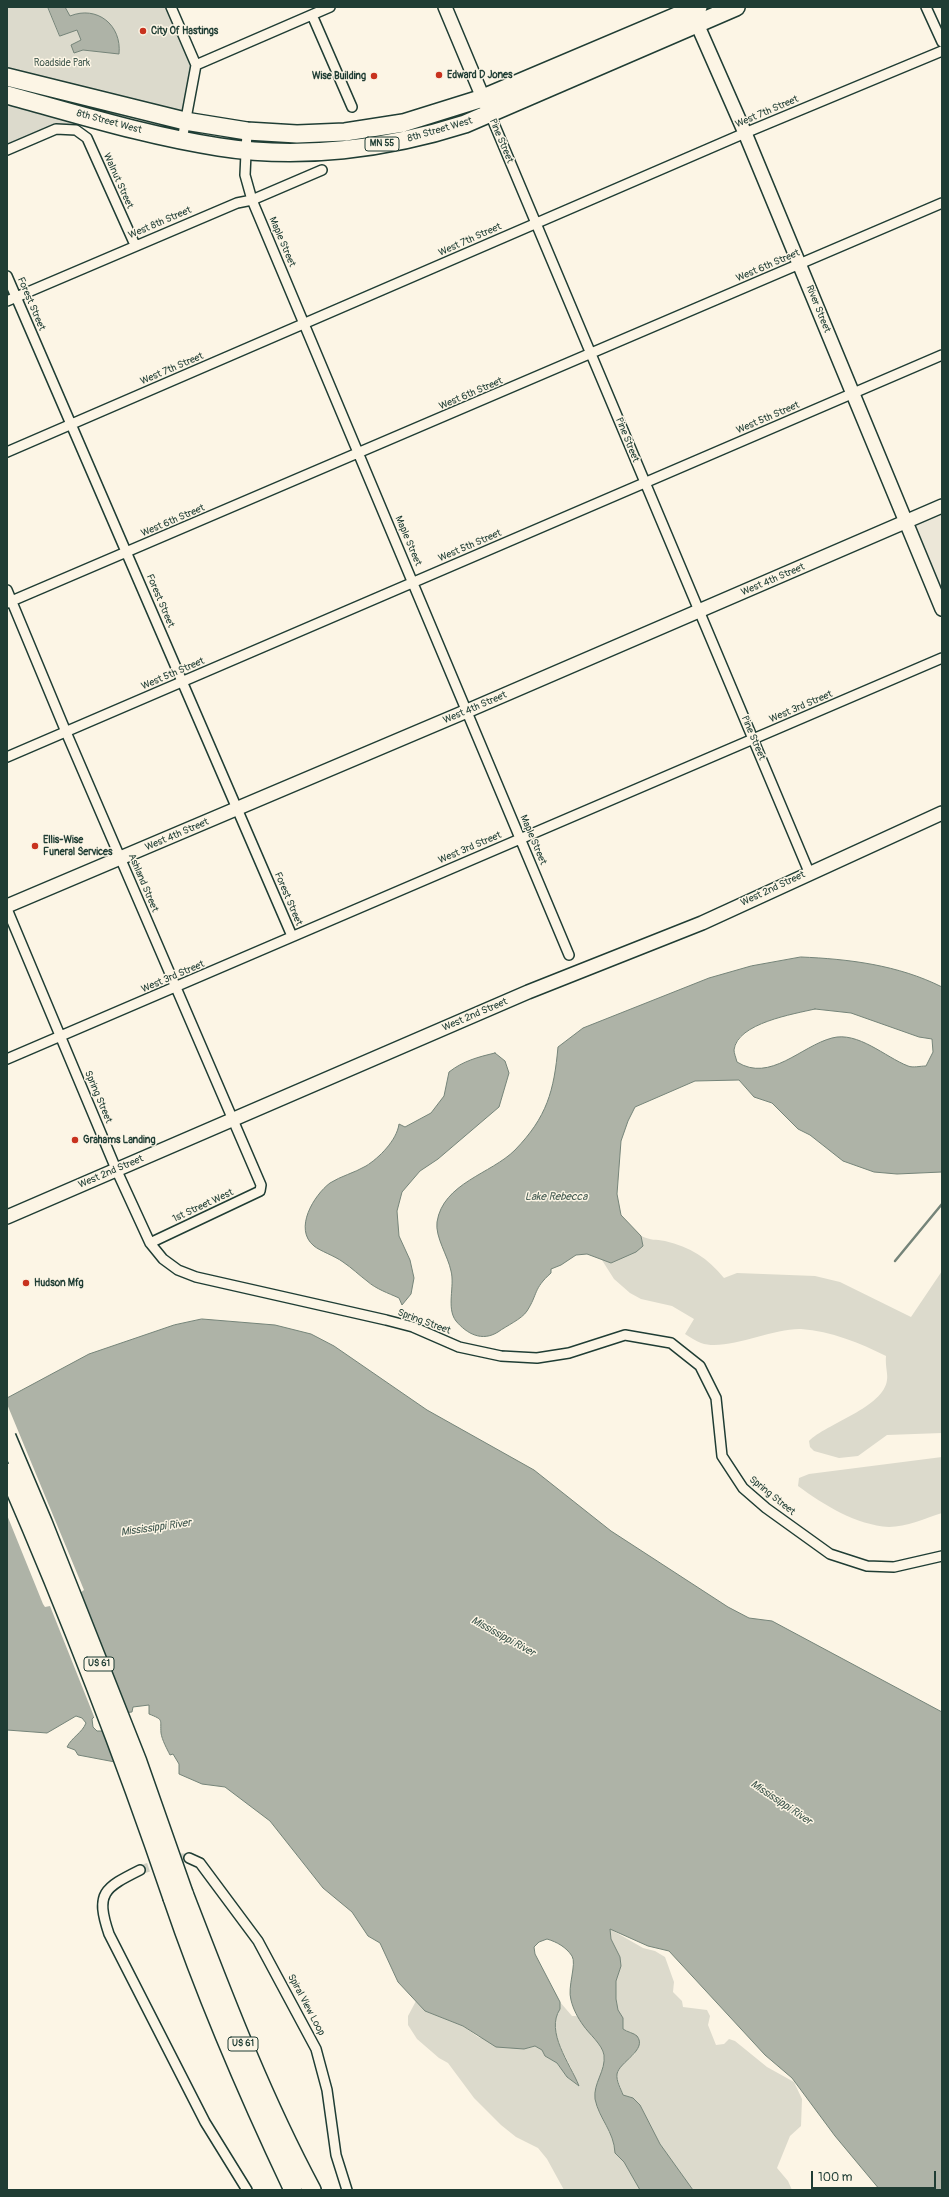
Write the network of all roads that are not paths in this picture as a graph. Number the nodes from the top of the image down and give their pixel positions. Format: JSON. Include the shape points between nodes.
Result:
{"nodes":[{"id":1,"x":171,"y":7,"type":"edge"},
{"id":2,"x":330,"y":7,"type":"edge"},
{"id":3,"x":445,"y":7,"type":"edge"},
{"id":4,"x":736,"y":7,"type":"edge"},
{"id":5,"x":926,"y":7,"type":"edge"},
{"id":6,"x":694,"y":12,"type":"edge"},
{"id":7,"x":312,"y":15,"type":"junction"},
{"id":8,"x":942,"y":42,"type":"edge"},
{"id":9,"x":942,"y":51,"type":"edge"},
{"id":10,"x":196,"y":65,"type":"junction"},
{"id":11,"x":7,"y":77,"type":"edge"},
{"id":12,"x":7,"y":96,"type":"edge"},
{"id":13,"x":483,"y":98,"type":"junction"},
{"id":14,"x":352,"y":107,"type":"dead end"},
{"id":15,"x":490,"y":114,"type":"junction"},
{"id":16,"x":185,"y":122,"type":"junction"},
{"id":17,"x":247,"y":131,"type":"junction"},
{"id":18,"x":745,"y":133,"type":"junction"},
{"id":19,"x":182,"y":140,"type":"junction"},
{"id":20,"x":7,"y":150,"type":"edge"},
{"id":21,"x":246,"y":150,"type":"junction"},
{"id":22,"x":322,"y":170,"type":"dead end"},
{"id":23,"x":252,"y":200,"type":"junction"},
{"id":24,"x":942,"y":203,"type":"edge"},
{"id":25,"x":536,"y":223,"type":"junction"},
{"id":26,"x":135,"y":245,"type":"junction"},
{"id":27,"x":800,"y":265,"type":"junction"},
{"id":28,"x":7,"y":276,"type":"edge"},
{"id":29,"x":16,"y":297,"type":"junction"},
{"id":30,"x":7,"y":301,"type":"edge"},
{"id":31,"x":305,"y":324,"type":"junction"},
{"id":32,"x":592,"y":354,"type":"junction"},
{"id":33,"x":942,"y":355,"type":"edge"},
{"id":34,"x":852,"y":394,"type":"junction"},
{"id":35,"x":70,"y":424,"type":"junction"},
{"id":36,"x":7,"y":452,"type":"edge"},
{"id":37,"x":359,"y":453,"type":"junction"},
{"id":38,"x":644,"y":483,"type":"junction"},
{"id":39,"x":942,"y":506,"type":"edge"},
{"id":40,"x":906,"y":522,"type":"junction"},
{"id":41,"x":127,"y":552,"type":"junction"},
{"id":42,"x":414,"y":582,"type":"junction"},
{"id":43,"x":7,"y":590,"type":"edge"},
{"id":44,"x":9,"y":602,"type":"edge"},
{"id":45,"x":942,"y":609,"type":"edge"},
{"id":46,"x":699,"y":611,"type":"junction"},
{"id":47,"x":942,"y":658,"type":"edge"},
{"id":48,"x":182,"y":682,"type":"junction"},
{"id":49,"x":467,"y":711,"type":"junction"},
{"id":50,"x":66,"y":732,"type":"junction"},
{"id":51,"x":753,"y":740,"type":"junction"},
{"id":52,"x":7,"y":757,"type":"edge"},
{"id":53,"x":237,"y":809,"type":"junction"},
{"id":54,"x":942,"y":813,"type":"edge"},
{"id":55,"x":520,"y":839,"type":"junction"},
{"id":56,"x":121,"y":859,"type":"junction"},
{"id":57,"x":809,"y":872,"type":"junction"},
{"id":58,"x":7,"y":908,"type":"edge"},
{"id":59,"x":292,"y":936,"type":"junction"},
{"id":60,"x":569,"y":955,"type":"dead end"},
{"id":61,"x":176,"y":987,"type":"junction"},
{"id":62,"x":61,"y":1036,"type":"junction"},
{"id":63,"x":7,"y":1059,"type":"edge"},
{"id":64,"x":234,"y":1119,"type":"junction"},
{"id":65,"x":116,"y":1169,"type":"junction"},
{"id":66,"x":261,"y":1185,"type":"joint"},
{"id":67,"x":7,"y":1217,"type":"edge"},
{"id":68,"x":150,"y":1243,"type":"junction"},
{"id":69,"x":7,"y":1437,"type":"edge"},
{"id":70,"x":7,"y":1472,"type":"edge"},
{"id":71,"x":942,"y":1556,"type":"edge"},
{"id":72,"x":189,"y":1858,"type":"tunnel mouth"},
{"id":73,"x":140,"y":1870,"type":"tunnel mouth"},
{"id":74,"x":178,"y":1896,"type":"junction"},
{"id":75,"x":247,"y":2190,"type":"edge"},
{"id":76,"x":293,"y":2190,"type":"edge"},
{"id":77,"x":312,"y":2190,"type":"edge"},
{"id":78,"x":347,"y":2190,"type":"edge"}],
"edges":[{"from":1,"to":10,"type":"street"},
{"from":2,"to":7,"type":"street"},
{"from":3,"to":13,"type":"street","name":"Pine Street"},
{"from":4,"to":6,"type":"highway","name":"8th Street West","number":"MN 55"},
{"from":5,"to":8,"type":"street"},
{"from":6,"to":13,"type":"highway","name":"8th Street West","number":"MN 55"},
{"from":6,"to":15,"type":"highway","name":"8th Street West","number":"MN 55"},
{"from":6,"to":18,"type":"street","name":"River Street"},
{"from":7,"to":10,"type":"street"},
{"from":7,"to":14,"type":"street"},
{"from":9,"to":18,"type":"street","name":"West 7th Street"},
{"from":10,"to":16,"type":"street"},
{"from":11,"to":16,"type":"highway","name":"8th Street West","number":"MN 55"},
{"from":12,"to":19,"type":"highway","name":"8th Street West","number":"MN 55"},
{"from":13,"to":15,"type":"street","name":"Pine Street"},
{"from":13,"to":17,"type":"highway","name":"8th Street West","number":"MN 55","via":[[402,123],[344,132],[297,134]]},
{"from":15,"to":21,"type":"highway","name":"8th Street West","number":"MN 55","via":[[438,133],[376,145],[315,151]]},
{"from":15,"to":25,"type":"street","name":"Pine Street"},
{"from":16,"to":17,"type":"highway","name":"8th Street West","number":"MN 55"},
{"from":16,"to":19,"type":"street"},
{"from":17,"to":21,"type":"street","name":"Maple Street"},
{"from":18,"to":25,"type":"street","name":"West 7th Street"},
{"from":18,"to":27,"type":"street","name":"River Street"},
{"from":19,"to":21,"type":"highway","name":"8th Street West","number":"MN 55"},
{"from":20,"to":26,"type":"street","name":"Walnut Street","via":[[56,129],[76,130],[87,138]]},
{"from":21,"to":23,"type":"street","name":"Maple Street","via":[[245,174]]},
{"from":22,"to":23,"type":"street","name":"West 8th Street"},
{"from":23,"to":26,"type":"street","name":"West 8th Street","via":[[237,203]]},
{"from":23,"to":31,"type":"street","name":"Maple Street"},
{"from":24,"to":27,"type":"street","name":"West 6th Street"},
{"from":25,"to":31,"type":"street","name":"West 7th Street"},
{"from":25,"to":32,"type":"street","name":"Pine Street"},
{"from":26,"to":29,"type":"street","name":"West 8th Street"},
{"from":27,"to":32,"type":"street","name":"West 6th Street"},
{"from":27,"to":34,"type":"street","name":"River Street"},
{"from":28,"to":29,"type":"street","name":"Forest Street"},
{"from":29,"to":30,"type":"street","name":"West 8th Street"},
{"from":29,"to":35,"type":"street","name":"Forest Street"},
{"from":31,"to":35,"type":"street","name":"West 7th Street"},
{"from":31,"to":37,"type":"street","name":"Maple Street"},
{"from":32,"to":37,"type":"street","name":"West 6th Street"},
{"from":32,"to":38,"type":"street","name":"Pine Street"},
{"from":33,"to":34,"type":"street","name":"West 5th Street"},
{"from":34,"to":38,"type":"street","name":"West 5th Street"},
{"from":34,"to":40,"type":"street","name":"River Street"},
{"from":35,"to":36,"type":"street","name":"West 7th Street"},
{"from":35,"to":41,"type":"street","name":"Forest Street"},
{"from":37,"to":41,"type":"street","name":"West 6th Street"},
{"from":37,"to":42,"type":"street","name":"Maple Street"},
{"from":38,"to":42,"type":"street","name":"West 5th Street"},
{"from":38,"to":46,"type":"street","name":"Pine Street"},
{"from":39,"to":40,"type":"street","name":"West 4th Street"},
{"from":40,"to":45,"type":"street","name":"River Street"},
{"from":40,"to":46,"type":"street","name":"West 4th Street"},
{"from":41,"to":44,"type":"street","name":"West 6th Street"},
{"from":41,"to":48,"type":"street","name":"Forest Street"},
{"from":42,"to":48,"type":"street","name":"West 5th Street"},
{"from":42,"to":49,"type":"street","name":"Maple Street"},
{"from":43,"to":44,"type":"street","name":"Ashland Street"},
{"from":44,"to":50,"type":"street","name":"Ashland Street"},
{"from":46,"to":49,"type":"street","name":"West 4th Street"},
{"from":46,"to":51,"type":"street","name":"Pine Street"},
{"from":47,"to":51,"type":"street","name":"West 3rd Street"},
{"from":48,"to":50,"type":"street","name":"West 5th Street"},
{"from":48,"to":53,"type":"street","name":"Forest Street"},
{"from":49,"to":53,"type":"street","name":"West 4th Street"},
{"from":49,"to":55,"type":"street","name":"Maple Street"},
{"from":50,"to":52,"type":"street","name":"West 5th Street"},
{"from":50,"to":56,"type":"street","name":"Ashland Street"},
{"from":51,"to":55,"type":"street","name":"West 3rd Street"},
{"from":51,"to":57,"type":"street","name":"Pine Street"},
{"from":53,"to":56,"type":"street","name":"West 4th Street"},
{"from":53,"to":59,"type":"street","name":"Forest Street"},
{"from":54,"to":57,"type":"street","name":"West 2nd Street"},
{"from":55,"to":59,"type":"street","name":"West 3rd Street"},
{"from":55,"to":60,"type":"street","name":"Maple Street"},
{"from":56,"to":58,"type":"street","name":"West 4th Street"},
{"from":56,"to":61,"type":"street","name":"Ashland Street"},
{"from":57,"to":64,"type":"street","name":"West 2nd Street","via":[[702,923],[528,992]]},
{"from":58,"to":62,"type":"street","name":"Spring Street"},
{"from":59,"to":61,"type":"street","name":"West 3rd Street"},
{"from":61,"to":62,"type":"street","name":"West 3rd Street"},
{"from":61,"to":64,"type":"street","name":"Ashland Street"},
{"from":62,"to":63,"type":"street","name":"West 3rd Street"},
{"from":62,"to":65,"type":"street","name":"Spring Street"},
{"from":64,"to":65,"type":"street","name":"West 2nd Street"},
{"from":64,"to":66,"type":"street","name":"Ashland Street"},
{"from":65,"to":67,"type":"street","name":"West 2nd Street"},
{"from":65,"to":68,"type":"street","name":"Spring Street"},
{"from":66,"to":68,"type":"street","name":"1st Street West","via":[[260,1191]]},
{"from":68,"to":71,"type":"street","name":"Spring Street","via":[[163,1259],[178,1270],[196,1277],[386,1320],[413,1327],[459,1347],[501,1356],[536,1358],[569,1353],[625,1335],[671,1343],[700,1366],[716,1398],[722,1456],[743,1488],[766,1508],[830,1554],[867,1566],[894,1567]]},
{"from":69,"to":74,"type":"highway","number":"US 61","bridge":true,"via":[[138,1762]]},
{"from":70,"to":74,"type":"highway","number":"US 61","bridge":true,"via":[[52,1578]]},
{"from":72,"to":78,"type":"street","name":"Spiral View Loop","via":[[200,1863],[258,1942],[316,2049],[327,2090],[336,2155]]},
{"from":73,"to":75,"type":"street","via":[[120,1879],[107,1890],[102,1901],[102,1914],[109,1934],[198,2110]]},
{"from":74,"to":76,"type":"highway","number":"US 61","via":[[194,1963],[234,2061]]},
{"from":74,"to":77,"type":"highway","number":"US 61","via":[[283,2136]]}]}
